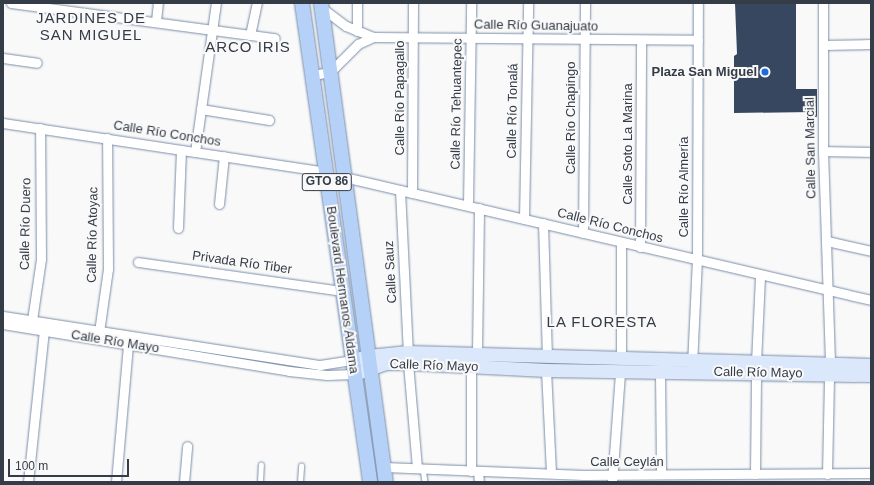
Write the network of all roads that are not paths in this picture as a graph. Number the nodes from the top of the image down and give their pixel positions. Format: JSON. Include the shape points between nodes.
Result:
{"nodes":[{"id":1,"x":11,"y":3,"type":"edge"},
{"id":2,"x":158,"y":3,"type":"edge"},
{"id":3,"x":216,"y":3,"type":"edge"},
{"id":4,"x":256,"y":3,"type":"edge"},
{"id":5,"x":302,"y":3,"type":"edge"},
{"id":6,"x":357,"y":3,"type":"edge"},
{"id":7,"x":413,"y":3,"type":"edge"},
{"id":8,"x":471,"y":3,"type":"edge"},
{"id":9,"x":528,"y":3,"type":"edge"},
{"id":10,"x":585,"y":3,"type":"edge"},
{"id":11,"x":698,"y":3,"type":"edge"},
{"id":12,"x":822,"y":3,"type":"edge"},
{"id":13,"x":29,"y":4,"type":"edge"},
{"id":14,"x":322,"y":6,"type":"edge"},
{"id":15,"x":156,"y":21,"type":"junction"},
{"id":16,"x":212,"y":30,"type":"junction"},
{"id":17,"x":357,"y":31,"type":"junction"},
{"id":18,"x":250,"y":35,"type":"junction"},
{"id":19,"x":373,"y":37,"type":"junction"},
{"id":20,"x":275,"y":38,"type":"dead end"},
{"id":21,"x":413,"y":38,"type":"junction"},
{"id":22,"x":471,"y":38,"type":"junction"},
{"id":23,"x":528,"y":39,"type":"junction"},
{"id":24,"x":585,"y":40,"type":"junction"},
{"id":25,"x":642,"y":40,"type":"junction"},
{"id":26,"x":698,"y":40,"type":"junction"},
{"id":27,"x":871,"y":44,"type":"edge"},
{"id":28,"x":823,"y":45,"type":"junction"},
{"id":29,"x":3,"y":58,"type":"edge"},
{"id":30,"x":37,"y":63,"type":"dead end"},
{"id":31,"x":330,"y":72,"type":"junction"},
{"id":32,"x":313,"y":75,"type":"junction"},
{"id":33,"x":201,"y":109,"type":"junction"},
{"id":34,"x":269,"y":120,"type":"dead end"},
{"id":35,"x":3,"y":123,"type":"edge"},
{"id":36,"x":40,"y":128,"type":"junction"},
{"id":37,"x":107,"y":138,"type":"junction"},
{"id":38,"x":181,"y":150,"type":"junction"},
{"id":39,"x":823,"y":150,"type":"junction"},
{"id":40,"x":195,"y":152,"type":"junction"},
{"id":41,"x":871,"y":152,"type":"edge"},
{"id":42,"x":224,"y":156,"type":"junction"},
{"id":43,"x":326,"y":172,"type":"junction"},
{"id":44,"x":344,"y":177,"type":"junction"},
{"id":45,"x":400,"y":190,"type":"junction"},
{"id":46,"x":412,"y":193,"type":"junction"},
{"id":47,"x":219,"y":204,"type":"dead end"},
{"id":48,"x":468,"y":206,"type":"junction"},
{"id":49,"x":479,"y":208,"type":"junction"},
{"id":50,"x":524,"y":219,"type":"junction"},
{"id":51,"x":543,"y":223,"type":"junction"},
{"id":52,"x":178,"y":228,"type":"dead end"},
{"id":53,"x":583,"y":233,"type":"junction"},
{"id":54,"x":827,"y":241,"type":"junction"},
{"id":55,"x":621,"y":243,"type":"junction"},
{"id":56,"x":640,"y":247,"type":"junction"},
{"id":57,"x":871,"y":251,"type":"edge"},
{"id":58,"x":697,"y":260,"type":"junction"},
{"id":59,"x":138,"y":262,"type":"dead end"},
{"id":60,"x":760,"y":276,"type":"junction"},
{"id":61,"x":342,"y":291,"type":"junction"},
{"id":62,"x":830,"y":292,"type":"junction"},
{"id":63,"x":871,"y":300,"type":"edge"},
{"id":64,"x":3,"y":316,"type":"edge"},
{"id":65,"x":32,"y":320,"type":"junction"},
{"id":66,"x":3,"y":324,"type":"edge"},
{"id":67,"x":44,"y":330,"type":"junction"},
{"id":68,"x":99,"y":332,"type":"junction"},
{"id":69,"x":128,"y":344,"type":"junction"},
{"id":70,"x":477,"y":354,"type":"junction"},
{"id":71,"x":408,"y":358,"type":"junction"},
{"id":72,"x":290,"y":361,"type":"junction"},
{"id":73,"x":369,"y":362,"type":"junction"},
{"id":74,"x":547,"y":364,"type":"junction"},
{"id":75,"x":871,"y":365,"type":"edge"},
{"id":76,"x":620,"y":366,"type":"junction"},
{"id":77,"x":692,"y":366,"type":"junction"},
{"id":78,"x":353,"y":367,"type":"junction"},
{"id":79,"x":472,"y":367,"type":"junction"},
{"id":80,"x":756,"y":367,"type":"junction"},
{"id":81,"x":830,"y":369,"type":"junction"},
{"id":82,"x":289,"y":371,"type":"junction"},
{"id":83,"x":660,"y":372,"type":"junction"},
{"id":84,"x":871,"y":375,"type":"edge"},
{"id":85,"x":187,"y":446,"type":"dead end"},
{"id":86,"x":261,"y":466,"type":"dead end"},
{"id":87,"x":301,"y":466,"type":"dead end"},
{"id":88,"x":384,"y":467,"type":"junction"},
{"id":89,"x":420,"y":468,"type":"junction"},
{"id":90,"x":475,"y":471,"type":"junction"},
{"id":91,"x":552,"y":473,"type":"junction"},
{"id":92,"x":871,"y":473,"type":"edge"},
{"id":93,"x":661,"y":474,"type":"junction"},
{"id":94,"x":754,"y":474,"type":"junction"},
{"id":95,"x":826,"y":474,"type":"junction"},
{"id":96,"x":531,"y":478,"type":"edge"},
{"id":97,"x":644,"y":478,"type":"edge"},
{"id":98,"x":689,"y":478,"type":"edge"},
{"id":99,"x":735,"y":478,"type":"edge"},
{"id":100,"x":783,"y":478,"type":"edge"},
{"id":101,"x":814,"y":478,"type":"edge"},
{"id":102,"x":843,"y":478,"type":"edge"},
{"id":103,"x":613,"y":479,"type":"edge"},
{"id":104,"x":28,"y":482,"type":"edge"},
{"id":105,"x":116,"y":482,"type":"edge"},
{"id":106,"x":184,"y":482,"type":"edge"},
{"id":107,"x":260,"y":482,"type":"edge"},
{"id":108,"x":300,"y":482,"type":"edge"},
{"id":109,"x":370,"y":482,"type":"edge"},
{"id":110,"x":386,"y":482,"type":"edge"},
{"id":111,"x":426,"y":482,"type":"edge"},
{"id":112,"x":479,"y":482,"type":"edge"}],
"edges":[{"from":1,"to":13,"type":"street"},
{"from":2,"to":15,"type":"street"},
{"from":3,"to":16,"type":"street"},
{"from":4,"to":18,"type":"street"},
{"from":5,"to":32,"type":"main road","name":"Boulevard Hermanos Aldama","number":"GTO 86"},
{"from":6,"to":17,"type":"street"},
{"from":7,"to":21,"type":"street","name":"Calle Río Papagallo"},
{"from":8,"to":22,"type":"street","name":"Calle Río Tehuantepec"},
{"from":9,"to":23,"type":"street","name":"Calle Río Tonalá"},
{"from":10,"to":24,"type":"street","name":"Calle Río Chapingo"},
{"from":11,"to":26,"type":"street","name":"Calle Río Almería"},
{"from":12,"to":28,"type":"street","name":"Calle San Marcial"},
{"from":13,"to":15,"type":"street"},
{"from":14,"to":17,"type":"street","name":"Calle Río Guanajuato"},
{"from":14,"to":31,"type":"main road","name":"Boulevard Hermanos Aldama","number":"GTO 86"},
{"from":15,"to":16,"type":"street"},
{"from":16,"to":18,"type":"street"},
{"from":16,"to":33,"type":"street"},
{"from":17,"to":19,"type":"street","name":"Calle Río Guanajuato"},
{"from":18,"to":20,"type":"street"},
{"from":19,"to":21,"type":"street","name":"Calle Río Guanajuato"},
{"from":19,"to":31,"type":"street","name":"Calle Río Guanajuato","via":[[358,44]]},
{"from":21,"to":22,"type":"street","name":"Calle Río Guanajuato"},
{"from":21,"to":46,"type":"street","name":"Calle Río Papagallo"},
{"from":22,"to":23,"type":"street","name":"Calle Río Guanajuato"},
{"from":22,"to":48,"type":"street","name":"Calle Río Tehuantepec"},
{"from":23,"to":24,"type":"street","name":"Calle Río Guanajuato"},
{"from":23,"to":50,"type":"street","name":"Calle Río Tonalá"},
{"from":24,"to":25,"type":"street","name":"Calle Río Guanajuato"},
{"from":24,"to":53,"type":"street","name":"Calle Río Chapingo"},
{"from":25,"to":26,"type":"street","name":"Calle Río Guanajuato"},
{"from":25,"to":56,"type":"street","name":"Calle Soto La Marina"},
{"from":26,"to":58,"type":"street","name":"Calle Río Almería"},
{"from":27,"to":28,"type":"street"},
{"from":28,"to":39,"type":"street","name":"Calle San Marcial"},
{"from":29,"to":30,"type":"street"},
{"from":31,"to":32,"type":"street"},
{"from":31,"to":44,"type":"main road","name":"Boulevard Hermanos Aldama","number":"GTO 86"},
{"from":32,"to":43,"type":"main road","name":"Boulevard Hermanos Aldama","number":"GTO 86"},
{"from":33,"to":34,"type":"street"},
{"from":33,"to":40,"type":"street"},
{"from":35,"to":36,"type":"street","name":"Calle Río Conchos"},
{"from":36,"to":37,"type":"street","name":"Calle Río Conchos"},
{"from":36,"to":65,"type":"street","name":"Calle Río Duero","via":[[41,259]]},
{"from":37,"to":38,"type":"street","name":"Calle Río Conchos"},
{"from":37,"to":68,"type":"street","name":"Calle Río Atoyac","via":[[108,269]]},
{"from":38,"to":40,"type":"street","name":"Calle Río Conchos"},
{"from":38,"to":52,"type":"street"},
{"from":39,"to":41,"type":"street"},
{"from":39,"to":54,"type":"street","name":"Calle San Marcial"},
{"from":40,"to":42,"type":"street","name":"Calle Río Conchos"},
{"from":42,"to":43,"type":"street","name":"Calle Río Conchos"},
{"from":42,"to":47,"type":"street"},
{"from":43,"to":61,"type":"main road","name":"Boulevard Hermanos Aldama","number":"GTO 86"},
{"from":44,"to":45,"type":"street","name":"Calle Río Conchos"},
{"from":44,"to":73,"type":"main road","name":"Boulevard Hermanos Aldama","number":"GTO 86"},
{"from":45,"to":46,"type":"street","name":"Calle Río Conchos"},
{"from":45,"to":71,"type":"street","name":"Calle Sauz"},
{"from":46,"to":48,"type":"street","name":"Calle Río Conchos"},
{"from":48,"to":49,"type":"street","name":"Calle Río Conchos"},
{"from":49,"to":50,"type":"street","name":"Calle Río Conchos"},
{"from":49,"to":70,"type":"street"},
{"from":50,"to":51,"type":"street","name":"Calle Río Conchos"},
{"from":51,"to":53,"type":"street","name":"Calle Río Conchos"},
{"from":51,"to":74,"type":"street"},
{"from":53,"to":55,"type":"street","name":"Calle Río Conchos"},
{"from":54,"to":57,"type":"street"},
{"from":54,"to":62,"type":"street","name":"Calle San Marcial"},
{"from":55,"to":56,"type":"street","name":"Calle Río Conchos"},
{"from":55,"to":76,"type":"street"},
{"from":56,"to":58,"type":"street","name":"Calle Río Conchos"},
{"from":58,"to":60,"type":"street","name":"Calle Río Conchos"},
{"from":58,"to":77,"type":"street","name":"Calle Río Almería"},
{"from":59,"to":61,"type":"street","name":"Privada Río Tiber"},
{"from":60,"to":62,"type":"street","name":"Calle Río Conchos"},
{"from":60,"to":80,"type":"street"},
{"from":61,"to":78,"type":"main road","name":"Boulevard Hermanos Aldama","number":"GTO 86"},
{"from":62,"to":63,"type":"street","name":"Calle Río Conchos"},
{"from":62,"to":81,"type":"street","name":"Calle San Marcial"},
{"from":64,"to":65,"type":"street","name":"Calle Río Mayo"},
{"from":65,"to":68,"type":"street","name":"Calle Río Mayo"},
{"from":66,"to":67,"type":"street","name":"Calle Río Mayo"},
{"from":67,"to":69,"type":"street","name":"Calle Río Mayo"},
{"from":67,"to":104,"type":"street"},
{"from":68,"to":72,"type":"street","name":"Calle Río Mayo"},
{"from":69,"to":82,"type":"street","name":"Calle Río Mayo"},
{"from":69,"to":105,"type":"street"},
{"from":70,"to":71,"type":"street","name":"Calle Río Mayo"},
{"from":70,"to":74,"type":"street","name":"Calle Río Mayo"},
{"from":71,"to":73,"type":"street","name":"Calle Río Mayo"},
{"from":71,"to":79,"type":"street","name":"Calle Río Mayo"},
{"from":71,"to":89,"type":"street","name":"Calle Sauz"},
{"from":72,"to":78,"type":"street","name":"Calle Río Mayo"},
{"from":72,"to":82,"type":"street"},
{"from":73,"to":78,"type":"street","name":"Calle Río Mayo"},
{"from":73,"to":88,"type":"main road","name":"Boulevard Hermanos Aldama","number":"GTO 86"},
{"from":74,"to":76,"type":"street","name":"Calle Río Mayo"},
{"from":74,"to":79,"type":"street","name":"Calle Río Mayo"},
{"from":74,"to":91,"type":"street"},
{"from":75,"to":81,"type":"street","name":"Calle Río Mayo"},
{"from":76,"to":77,"type":"street","name":"Calle Río Mayo"},
{"from":76,"to":83,"type":"street","name":"Calle Río Mayo"},
{"from":76,"to":103,"type":"street"},
{"from":77,"to":80,"type":"street","name":"Calle Río Mayo"},
{"from":77,"to":83,"type":"street","name":"Calle Río Mayo"},
{"from":78,"to":82,"type":"street","name":"Calle Río Mayo","via":[[327,375]]},
{"from":78,"to":109,"type":"main road","name":"Boulevard Hermanos Aldama","number":"GTO 86"},
{"from":79,"to":90,"type":"street"},
{"from":80,"to":81,"type":"street","name":"Calle Río Mayo"},
{"from":80,"to":94,"type":"street"},
{"from":81,"to":84,"type":"street","name":"Calle Río Mayo"},
{"from":81,"to":95,"type":"street","name":"Calle San Marcial"},
{"from":83,"to":93,"type":"street"},
{"from":85,"to":106,"type":"street"},
{"from":86,"to":107,"type":"lane"},
{"from":87,"to":108,"type":"lane"},
{"from":88,"to":89,"type":"street","name":"Calle Ceylán"},
{"from":88,"to":110,"type":"main road","name":"Boulevard Hermanos Aldama","number":"GTO 86"},
{"from":89,"to":90,"type":"street","name":"Calle Ceylán"},
{"from":89,"to":111,"type":"lane"},
{"from":90,"to":96,"type":"street","name":"Calle Ceylán"},
{"from":90,"to":112,"type":"street"},
{"from":91,"to":96,"type":"street","name":"Calle Ceylán"},
{"from":91,"to":103,"type":"street","name":"Calle Ceylán"},
{"from":92,"to":102,"type":"street","name":"Calle Ceylán"},
{"from":93,"to":97,"type":"street","name":"Calle Ceylán"},
{"from":93,"to":98,"type":"street","name":"Calle Ceylán"},
{"from":94,"to":99,"type":"street","name":"Calle Ceylán"},
{"from":94,"to":100,"type":"street","name":"Calle Ceylán"},
{"from":95,"to":101,"type":"street","name":"Calle Ceylán"},
{"from":95,"to":102,"type":"street","name":"Calle Ceylán"},
{"from":97,"to":103,"type":"street","name":"Calle Ceylán"},
{"from":98,"to":99,"type":"street","name":"Calle Ceylán"},
{"from":100,"to":101,"type":"street","name":"Calle Ceylán"}]}
